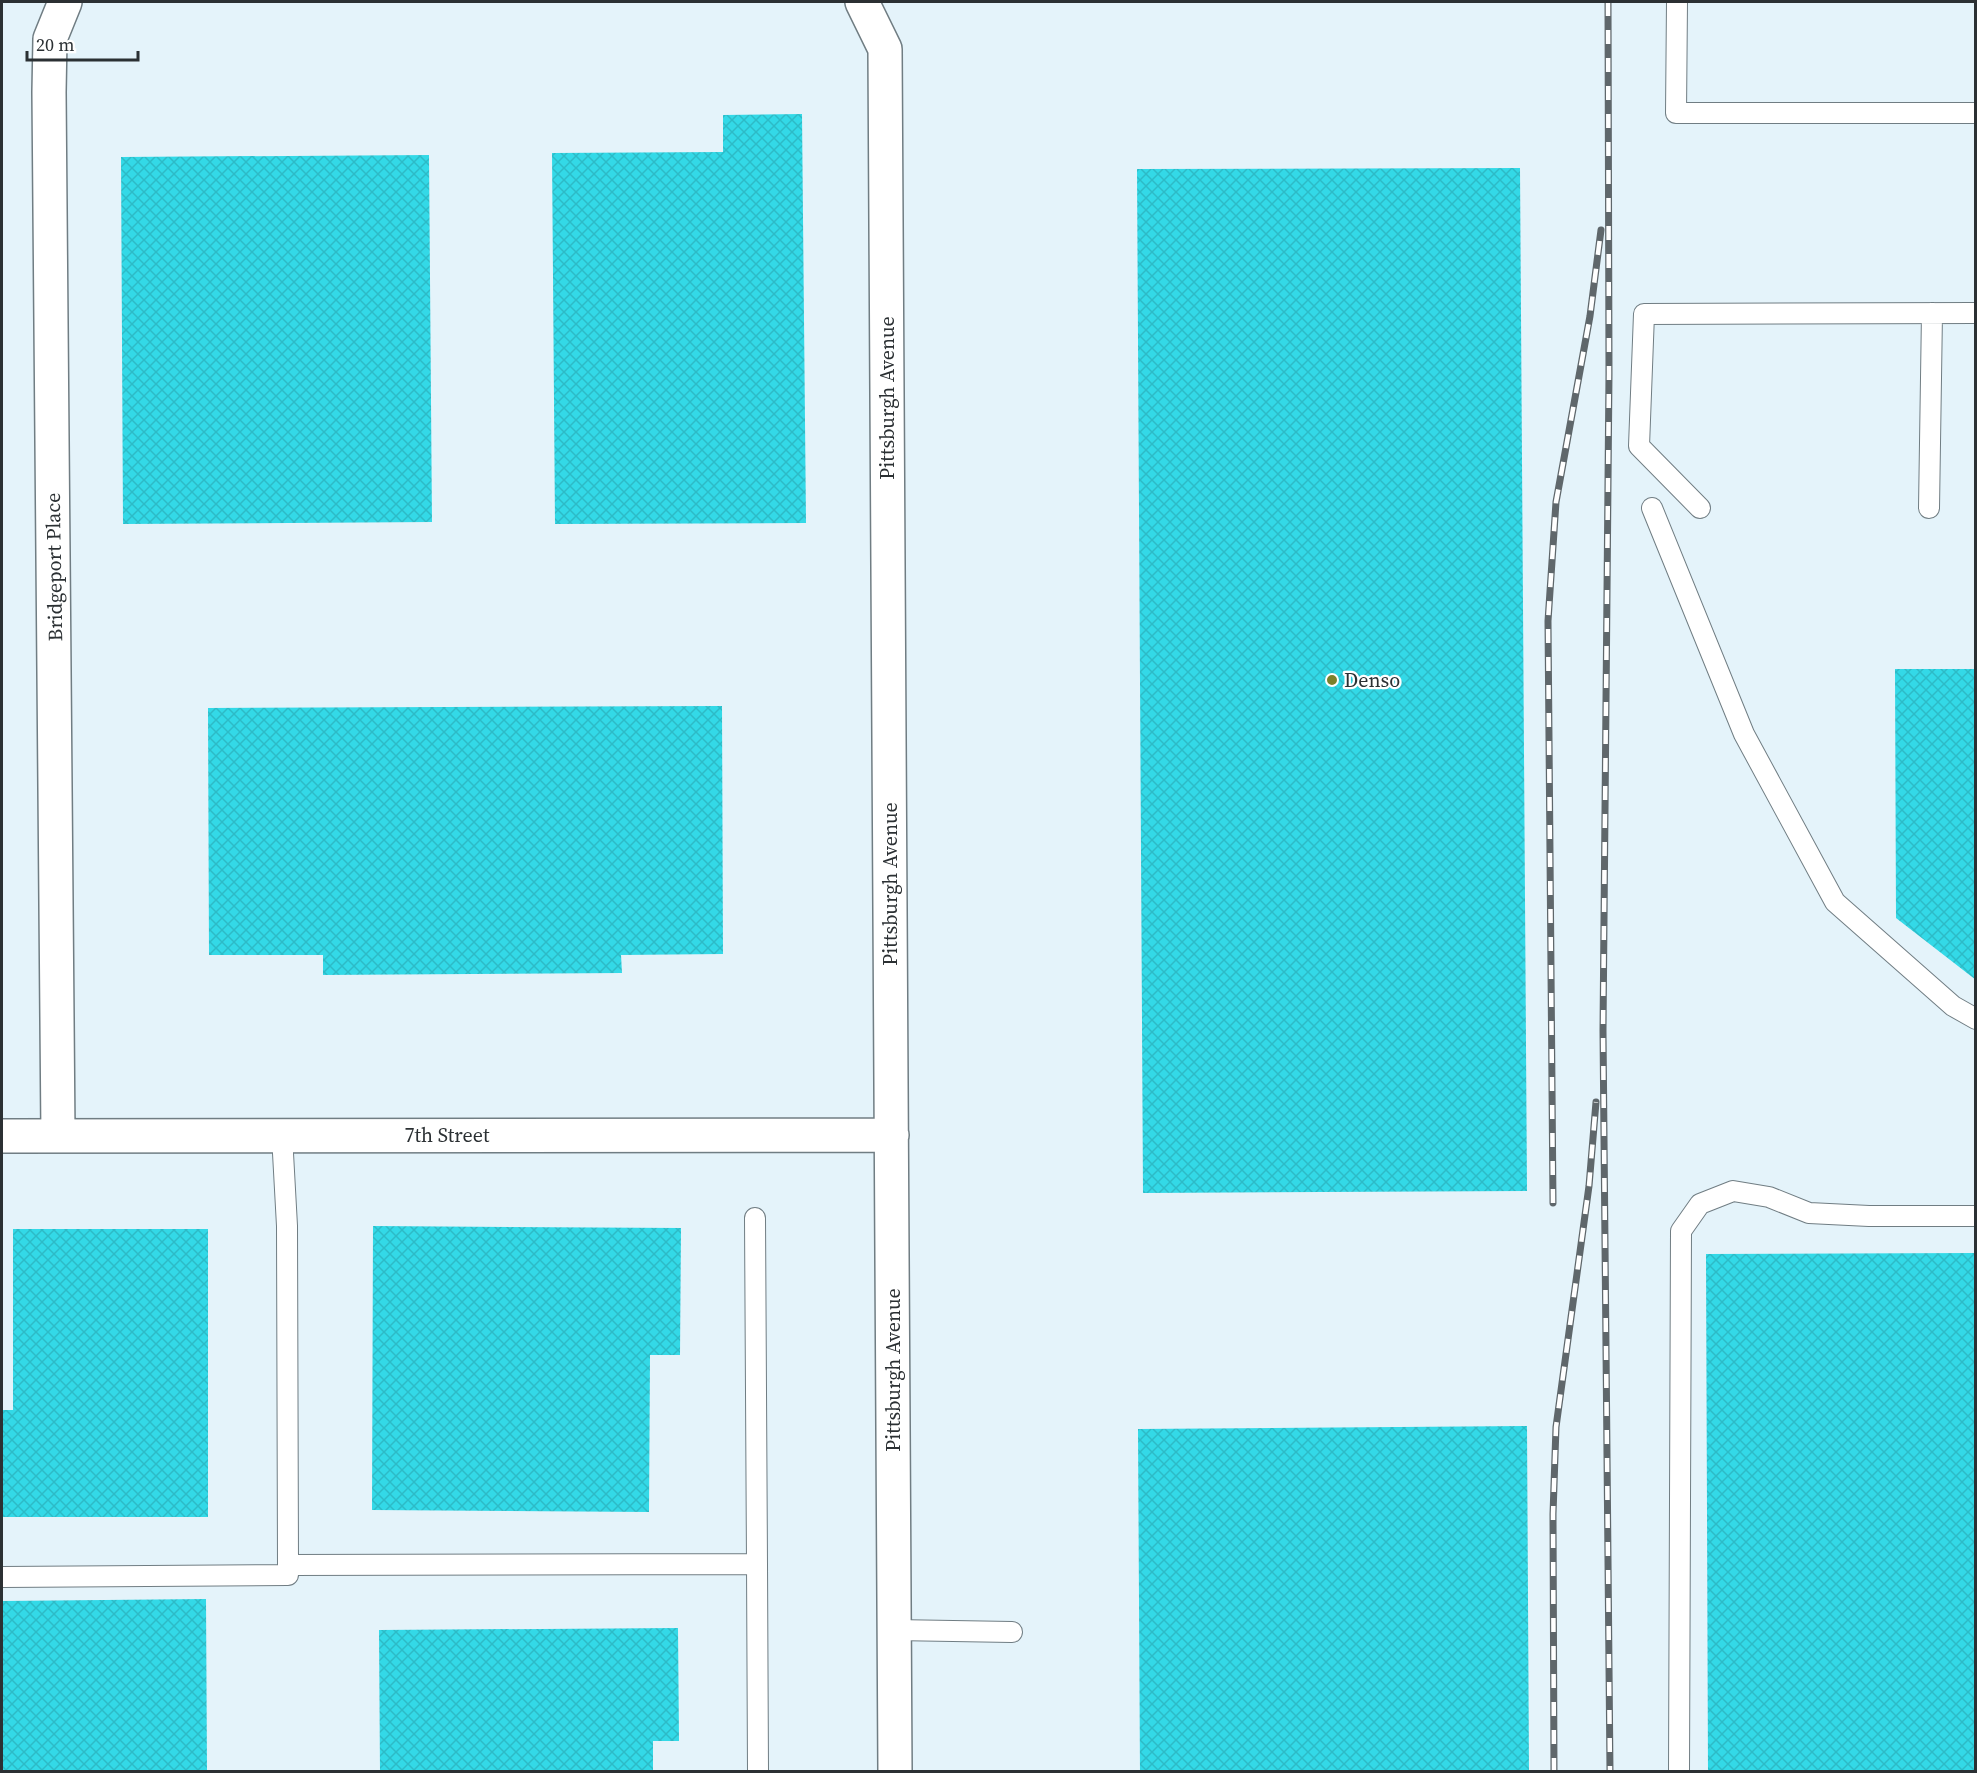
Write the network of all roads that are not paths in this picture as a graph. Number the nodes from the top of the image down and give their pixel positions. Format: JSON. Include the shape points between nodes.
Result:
{"nodes":[{"id":1,"x":65,"y":2,"type":"edge"},
{"id":2,"x":862,"y":2,"type":"edge"},
{"id":3,"x":1677,"y":2,"type":"edge"},
{"id":4,"x":1976,"y":113,"type":"edge"},
{"id":5,"x":1932,"y":313,"type":"junction"},
{"id":6,"x":1976,"y":313,"type":"edge"},
{"id":7,"x":1652,"y":508,"type":"dead end"},
{"id":8,"x":1700,"y":508,"type":"dead end"},
{"id":9,"x":1929,"y":508,"type":"dead end"},
{"id":10,"x":1976,"y":1019,"type":"edge"},
{"id":11,"x":58,"y":1135,"type":"junction"},
{"id":12,"x":282,"y":1135,"type":"junction"},
{"id":13,"x":892,"y":1135,"type":"junction"},
{"id":14,"x":2,"y":1136,"type":"edge"},
{"id":15,"x":1976,"y":1216,"type":"edge"},
{"id":16,"x":755,"y":1218,"type":"dead end"},
{"id":17,"x":757,"y":1564,"type":"junction"},
{"id":18,"x":288,"y":1575,"type":"dead end"},
{"id":19,"x":2,"y":1577,"type":"edge"},
{"id":20,"x":894,"y":1630,"type":"junction"},
{"id":21,"x":1012,"y":1632,"type":"dead end"},
{"id":22,"x":758,"y":1772,"type":"edge"},
{"id":23,"x":895,"y":1772,"type":"edge"},
{"id":24,"x":1679,"y":1772,"type":"edge"}],
"edges":[{"from":1,"to":11,"type":"street","name":"Bridgeport Place","via":[[50,39],[49,92]]},
{"from":2,"to":13,"type":"street","name":"Pittsburgh Avenue","via":[[885,49]]},
{"from":3,"to":4,"type":"lane","via":[[1676,113]]},
{"from":5,"to":6,"type":"lane"},
{"from":5,"to":8,"type":"lane","via":[[1644,314],[1639,446]]},
{"from":5,"to":9,"type":"lane"},
{"from":7,"to":10,"type":"lane","via":[[1744,734],[1835,902],[1953,1006]]},
{"from":11,"to":12,"type":"street","name":"7th Street"},
{"from":11,"to":14,"type":"street","name":"7th Street"},
{"from":12,"to":13,"type":"street","name":"7th Street"},
{"from":12,"to":17,"type":"lane","via":[[288,1565]]},
{"from":13,"to":20,"type":"street","name":"Pittsburgh Avenue"},
{"from":15,"to":24,"type":"lane","via":[[1809,1213],[1769,1197],[1733,1191],[1700,1204],[1681,1231]]},
{"from":16,"to":17,"type":"lane"},
{"from":17,"to":22,"type":"lane"},
{"from":18,"to":19,"type":"lane"},
{"from":20,"to":21,"type":"lane"},
{"from":20,"to":23,"type":"street","name":"Pittsburgh Avenue"}]}
